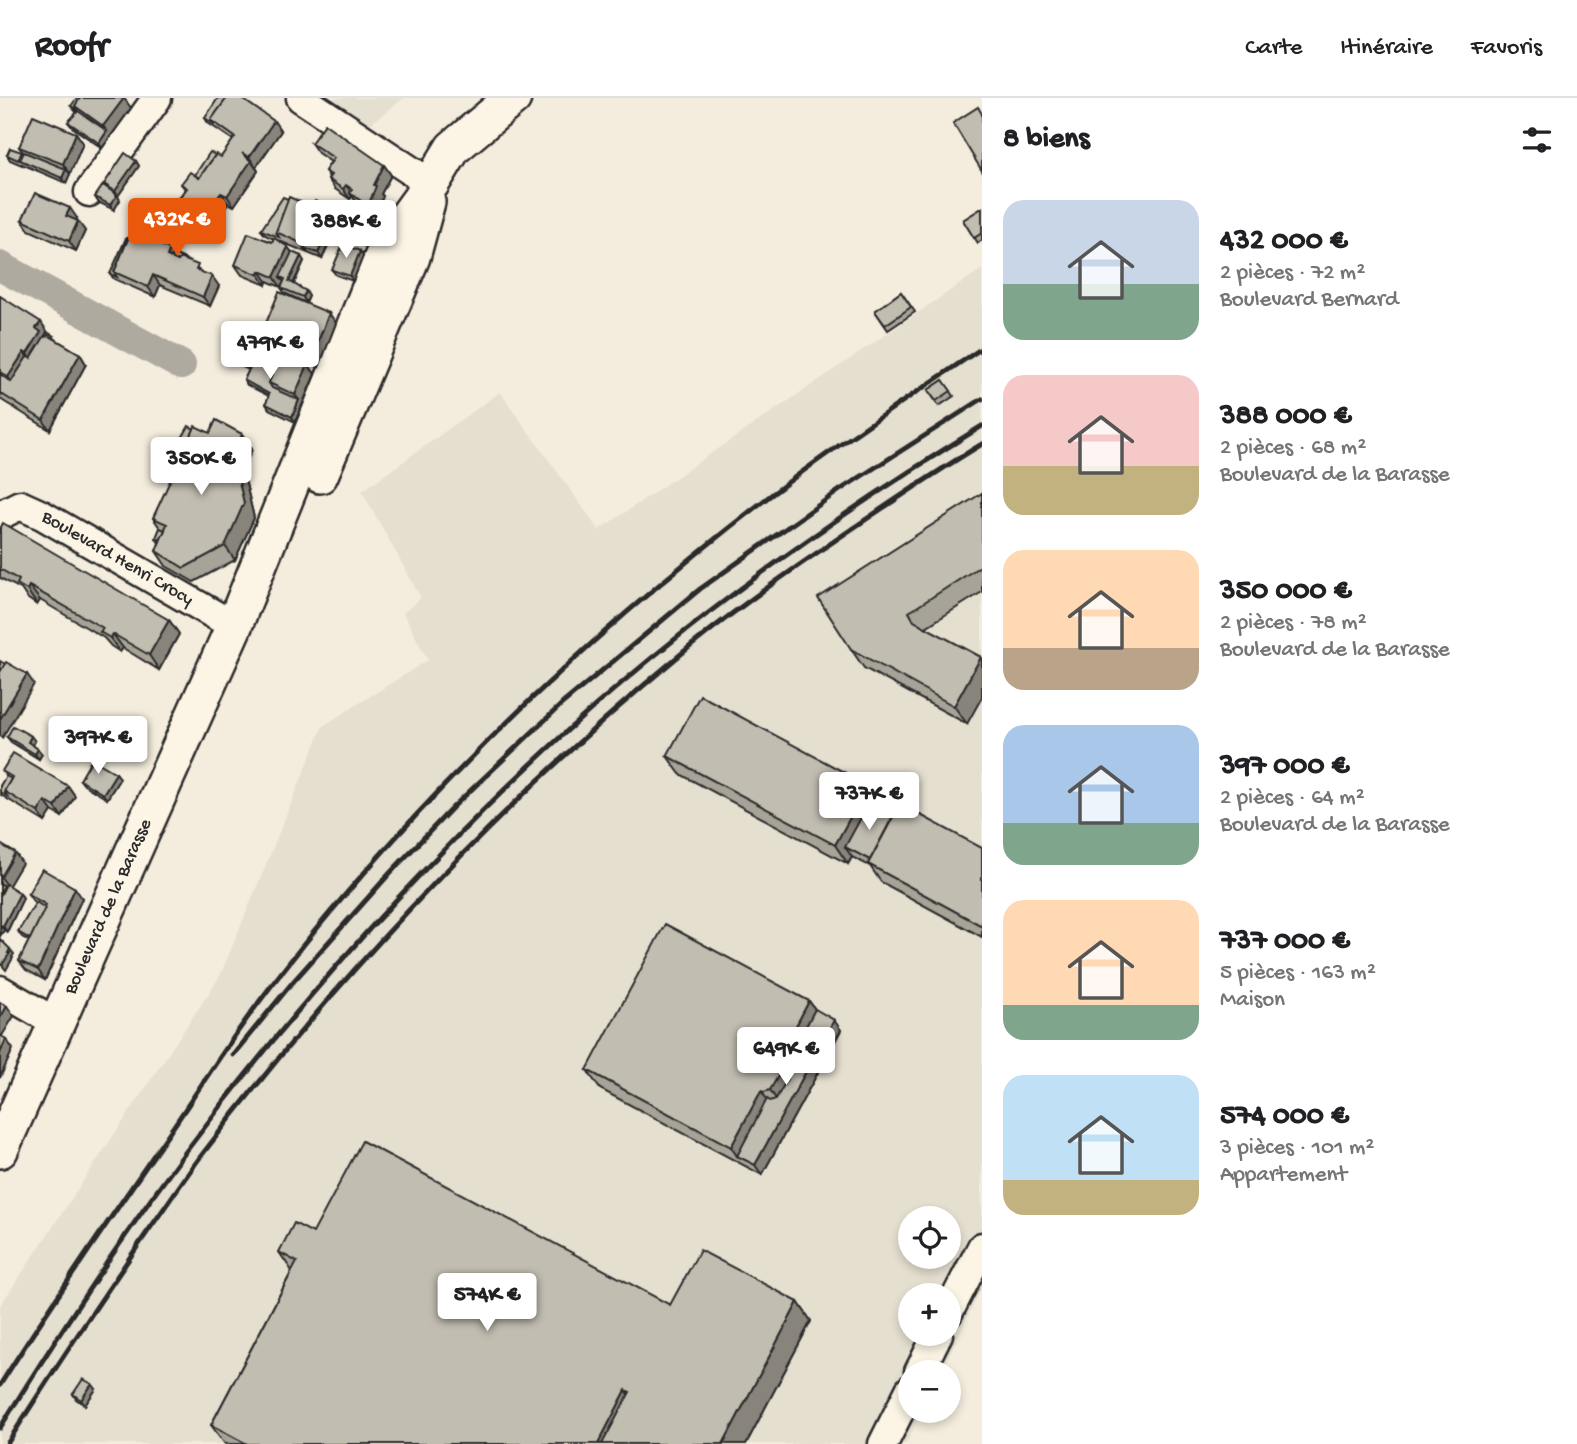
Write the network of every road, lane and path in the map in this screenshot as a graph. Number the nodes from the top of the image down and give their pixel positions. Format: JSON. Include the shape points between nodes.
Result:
{"nodes":[{"id":1,"x":157,"y":98,"type":"edge"},
{"id":2,"x":301,"y":98,"type":"edge"},
{"id":3,"x":513,"y":98,"type":"edge"},
{"id":4,"x":431,"y":184,"type":"junction"},
{"id":5,"x":89,"y":192,"type":"dead end"},
{"id":6,"x":0,"y":517,"type":"edge"},
{"id":7,"x":234,"y":626,"type":"junction"},
{"id":8,"x":0,"y":990,"type":"edge"},
{"id":9,"x":57,"y":1023,"type":"junction"},
{"id":10,"x":0,"y":1150,"type":"edge"},
{"id":11,"x":982,"y":1247,"type":"edge"},
{"id":12,"x":961,"y":1288,"type":"edge"},
{"id":13,"x":898,"y":1414,"type":"edge"},
{"id":14,"x":883,"y":1444,"type":"edge"}],
"edges":[{"from":1,"to":5,"type":"street"},
{"from":2,"to":4,"type":"street"},
{"from":3,"to":4,"type":"main road","name":"Boulevard de la Barasse","via":[[453,148]]},
{"from":4,"to":7,"type":"main road","name":"Boulevard de la Barasse","via":[[412,257],[282,565]]},
{"from":6,"to":7,"type":"street","name":"Boulevard Henri Crocy","via":[[20,505],[42,515]]},
{"from":7,"to":9,"type":"main road","name":"Boulevard de la Barasse"},
{"from":8,"to":9,"type":"street"},
{"from":9,"to":10,"type":"main road","name":"Boulevard de la Barasse"},
{"from":11,"to":12,"type":"street"},
{"from":13,"to":14,"type":"street"}]}
